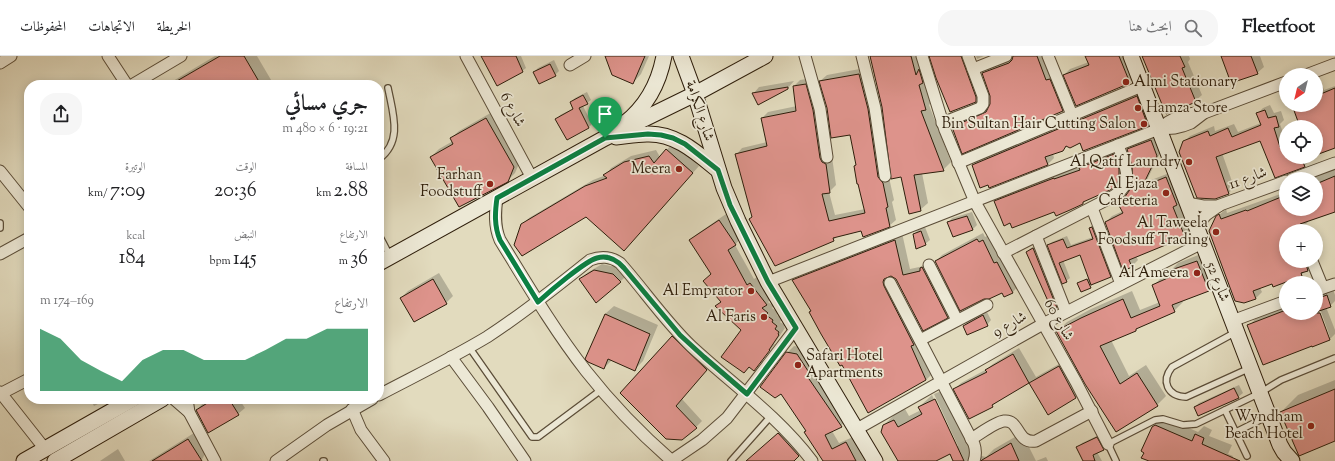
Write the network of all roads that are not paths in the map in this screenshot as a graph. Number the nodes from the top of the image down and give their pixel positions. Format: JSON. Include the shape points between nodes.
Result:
{"nodes":[{"id":1,"x":11,"y":56,"type":"edge"},
{"id":2,"x":108,"y":56,"type":"edge"},
{"id":3,"x":181,"y":56,"type":"edge"},
{"id":4,"x":466,"y":56,"type":"edge"},
{"id":5,"x":585,"y":56,"type":"edge"},
{"id":6,"x":664,"y":56,"type":"edge"},
{"id":7,"x":681,"y":56,"type":"edge"},
{"id":8,"x":765,"y":56,"type":"edge"},
{"id":9,"x":805,"y":56,"type":"edge"},
{"id":10,"x":862,"y":56,"type":"edge"},
{"id":11,"x":922,"y":56,"type":"edge"},
{"id":12,"x":968,"y":56,"type":"edge"},
{"id":13,"x":1006,"y":56,"type":"edge"},
{"id":14,"x":1048,"y":56,"type":"edge"},
{"id":15,"x":1130,"y":56,"type":"edge"},
{"id":16,"x":0,"y":63,"type":"edge"},
{"id":17,"x":1335,"y":64,"type":"edge"},
{"id":18,"x":570,"y":65,"type":"dead end"},
{"id":19,"x":973,"y":69,"type":"junction"},
{"id":20,"x":1323,"y":69,"type":"edge"},
{"id":21,"x":124,"y":80,"type":"edge"},
{"id":22,"x":140,"y":80,"type":"edge"},
{"id":23,"x":1279,"y":85,"type":"edge"},
{"id":24,"x":1142,"y":86,"type":"junction"},
{"id":25,"x":388,"y":88,"type":"dead end"},
{"id":26,"x":695,"y":94,"type":"junction"},
{"id":27,"x":1072,"y":115,"type":"junction"},
{"id":28,"x":942,"y":123,"type":"junction"},
{"id":29,"x":1159,"y":129,"type":"junction"},
{"id":30,"x":605,"y":138,"type":"junction"},
{"id":31,"x":1118,"y":145,"type":"junction"},
{"id":32,"x":384,"y":155,"type":"edge"},
{"id":33,"x":827,"y":157,"type":"dead end"},
{"id":34,"x":958,"y":163,"type":"junction"},
{"id":35,"x":1335,"y":163,"type":"edge"},
{"id":36,"x":718,"y":170,"type":"junction"},
{"id":37,"x":0,"y":171,"type":"edge"},
{"id":38,"x":1311,"y":172,"type":"edge"},
{"id":39,"x":885,"y":176,"type":"dead end"},
{"id":40,"x":532,"y":178,"type":"junction"},
{"id":41,"x":1279,"y":184,"type":"edge"},
{"id":42,"x":497,"y":198,"type":"junction"},
{"id":43,"x":24,"y":201,"type":"edge"},
{"id":44,"x":975,"y":202,"type":"junction"},
{"id":45,"x":1187,"y":203,"type":"junction"},
{"id":46,"x":1220,"y":206,"type":"junction"},
{"id":47,"x":1092,"y":208,"type":"junction"},
{"id":48,"x":0,"y":223,"type":"edge"},
{"id":49,"x":0,"y":228,"type":"edge"},
{"id":50,"x":1196,"y":228,"type":"junction"},
{"id":51,"x":1036,"y":236,"type":"junction"},
{"id":52,"x":24,"y":241,"type":"edge"},
{"id":53,"x":1202,"y":243,"type":"junction"},
{"id":54,"x":1004,"y":253,"type":"junction"},
{"id":55,"x":0,"y":254,"type":"edge"},
{"id":56,"x":385,"y":260,"type":"edge"},
{"id":57,"x":929,"y":265,"type":"dead end"},
{"id":58,"x":768,"y":282,"type":"junction"},
{"id":59,"x":890,"y":283,"type":"dead end"},
{"id":60,"x":1121,"y":284,"type":"junction"},
{"id":61,"x":1335,"y":284,"type":"edge"},
{"id":62,"x":1323,"y":288,"type":"edge"},
{"id":63,"x":538,"y":302,"type":"junction"},
{"id":64,"x":1279,"y":304,"type":"edge"},
{"id":65,"x":987,"y":305,"type":"dead end"},
{"id":66,"x":1066,"y":312,"type":"junction"},
{"id":67,"x":957,"y":320,"type":"junction"},
{"id":68,"x":1043,"y":324,"type":"junction"},
{"id":69,"x":1234,"y":326,"type":"junction"},
{"id":70,"x":796,"y":328,"type":"junction"},
{"id":71,"x":920,"y":340,"type":"junction"},
{"id":72,"x":469,"y":347,"type":"junction"},
{"id":73,"x":451,"y":358,"type":"junction"},
{"id":74,"x":1335,"y":358,"type":"edge"},
{"id":75,"x":1250,"y":368,"type":"junction"},
{"id":76,"x":24,"y":381,"type":"edge"},
{"id":77,"x":941,"y":382,"type":"junction"},
{"id":78,"x":601,"y":390,"type":"junction"},
{"id":79,"x":384,"y":392,"type":"edge"},
{"id":80,"x":0,"y":393,"type":"edge"},
{"id":81,"x":1260,"y":393,"type":"junction"},
{"id":82,"x":747,"y":394,"type":"junction"},
{"id":83,"x":129,"y":404,"type":"edge"},
{"id":84,"x":149,"y":404,"type":"edge"},
{"id":85,"x":180,"y":404,"type":"edge"},
{"id":86,"x":188,"y":404,"type":"edge"},
{"id":87,"x":362,"y":404,"type":"edge"},
{"id":88,"x":352,"y":409,"type":"junction"},
{"id":89,"x":1225,"y":410,"type":"junction"},
{"id":90,"x":1092,"y":411,"type":"junction"},
{"id":91,"x":189,"y":412,"type":"junction"},
{"id":92,"x":120,"y":415,"type":"junction"},
{"id":93,"x":771,"y":416,"type":"junction"},
{"id":94,"x":1269,"y":416,"type":"junction"},
{"id":95,"x":857,"y":429,"type":"junction"},
{"id":96,"x":1236,"y":432,"type":"junction"},
{"id":97,"x":971,"y":439,"type":"junction"},
{"id":98,"x":1108,"y":444,"type":"junction"},
{"id":99,"x":45,"y":449,"type":"junction"},
{"id":100,"x":1247,"y":456,"type":"dead end"},
{"id":101,"x":212,"y":460,"type":"edge"},
{"id":102,"x":24,"y":461,"type":"edge"},
{"id":103,"x":55,"y":461,"type":"edge"},
{"id":104,"x":276,"y":461,"type":"edge"},
{"id":105,"x":384,"y":461,"type":"edge"},
{"id":106,"x":525,"y":461,"type":"edge"},
{"id":107,"x":672,"y":461,"type":"edge"},
{"id":108,"x":731,"y":461,"type":"edge"},
{"id":109,"x":812,"y":461,"type":"edge"},
{"id":110,"x":875,"y":461,"type":"edge"},
{"id":111,"x":974,"y":461,"type":"edge"},
{"id":112,"x":1116,"y":461,"type":"edge"},
{"id":113,"x":1292,"y":461,"type":"edge"}],
"edges":[{"from":1,"to":16,"type":"street"},
{"from":2,"to":21,"type":"street"},
{"from":3,"to":22,"type":"street"},
{"from":4,"to":40,"type":"street","name":"شارع 6"},
{"from":5,"to":18,"type":"street"},
{"from":6,"to":30,"type":"main road","via":[[658,79],[646,102]]},
{"from":7,"to":26,"type":"main road","name":"شارع الكرامة"},
{"from":8,"to":26,"type":"main road"},
{"from":9,"to":33,"type":"street","via":[[820,109]]},
{"from":10,"to":39,"type":"street","via":[[875,108]]},
{"from":11,"to":28,"type":"street","name":"شارع 60"},
{"from":12,"to":19,"type":"street"},
{"from":13,"to":19,"type":"street"},
{"from":14,"to":27,"type":"street"},
{"from":15,"to":24,"type":"main road","name":"شارع 52"},
{"from":17,"to":20,"type":"street"},
{"from":19,"to":28,"type":"street","via":[[983,96],[983,104],[980,108]]},
{"from":23,"to":29,"type":"street","via":[[1204,113],[1183,126]]},
{"from":24,"to":27,"type":"street"},
{"from":24,"to":29,"type":"main road","name":"شارع 52"},
{"from":25,"to":32,"type":"lane","via":[[394,140]]},
{"from":26,"to":30,"type":"main road"},
{"from":26,"to":36,"type":"main road","name":"شارع الكرامة"},
{"from":27,"to":34,"type":"street"},
{"from":28,"to":34,"type":"street","name":"شارع 60"},
{"from":29,"to":31,"type":"street"},
{"from":29,"to":45,"type":"main road","name":"شارع 52"},
{"from":30,"to":36,"type":"main road","via":[[648,134],[667,136],[685,144]]},
{"from":30,"to":40,"type":"main road"},
{"from":31,"to":44,"type":"street"},
{"from":31,"to":47,"type":"street","via":[[1127,177],[1125,187]]},
{"from":34,"to":44,"type":"street","name":"شارع 60"},
{"from":35,"to":38,"type":"street"},
{"from":36,"to":58,"type":"main road","name":"شارع الكرامة","via":[[730,205]]},
{"from":37,"to":43,"type":"street"},
{"from":40,"to":42,"type":"main road"},
{"from":41,"to":46,"type":"street","name":"شارع 11"},
{"from":42,"to":56,"type":"main road"},
{"from":42,"to":63,"type":"street","via":[[498,236]]},
{"from":44,"to":54,"type":"street","name":"شارع 60"},
{"from":44,"to":58,"type":"street"},
{"from":45,"to":46,"type":"street","name":"شارع 11"},
{"from":45,"to":50,"type":"main road","name":"شارع 52"},
{"from":46,"to":50,"type":"street","name":"شارع 11","via":[[1206,215]]},
{"from":47,"to":51,"type":"street"},
{"from":47,"to":60,"type":"street"},
{"from":48,"to":49,"type":"lane"},
{"from":50,"to":53,"type":"main road","name":"شارع 52"},
{"from":51,"to":54,"type":"street"},
{"from":51,"to":66,"type":"street"},
{"from":52,"to":55,"type":"street"},
{"from":53,"to":60,"type":"street","name":"شارع 9"},
{"from":53,"to":69,"type":"main road","name":"شارع 52"},
{"from":54,"to":68,"type":"street","name":"شارع 60"},
{"from":57,"to":67,"type":"street"},
{"from":58,"to":70,"type":"main road","name":"شارع الكرامة"},
{"from":59,"to":71,"type":"street"},
{"from":60,"to":66,"type":"street","name":"شارع 9"},
{"from":61,"to":62,"type":"street"},
{"from":63,"to":72,"type":"street"},
{"from":63,"to":78,"type":"street"},
{"from":63,"to":82,"type":"street","via":[[590,260],[602,257],[615,260],[680,335]]},
{"from":64,"to":69,"type":"street"},
{"from":65,"to":67,"type":"street"},
{"from":66,"to":68,"type":"street","name":"شارع 9"},
{"from":67,"to":71,"type":"street"},
{"from":68,"to":77,"type":"street","name":"شارع 9"},
{"from":68,"to":90,"type":"street","name":"شارع 60"},
{"from":69,"to":75,"type":"main road","name":"شارع 52"},
{"from":69,"to":75,"type":"lane","via":[[1172,367],[1166,380],[1168,387],[1172,393],[1186,397]]},
{"from":70,"to":82,"type":"street"},
{"from":70,"to":95,"type":"main road","name":"شارع الكرامة"},
{"from":71,"to":77,"type":"street"},
{"from":72,"to":73,"type":"street"},
{"from":72,"to":78,"type":"lane","via":[[532,437],[538,437]]},
{"from":73,"to":79,"type":"street"},
{"from":73,"to":106,"type":"street","via":[[488,406]]},
{"from":74,"to":81,"type":"lane","via":[[1281,380]]},
{"from":75,"to":81,"type":"main road","name":"شارع 52"},
{"from":76,"to":80,"type":"street"},
{"from":77,"to":95,"type":"street","name":"شارع 9"},
{"from":77,"to":97,"type":"street"},
{"from":78,"to":107,"type":"street"},
{"from":80,"to":99,"type":"street"},
{"from":81,"to":89,"type":"lane"},
{"from":81,"to":94,"type":"main road","name":"شارع 52"},
{"from":82,"to":93,"type":"street"},
{"from":82,"to":107,"type":"street","via":[[716,429]]},
{"from":83,"to":92,"type":"main road"},
{"from":84,"to":92,"type":"main road"},
{"from":85,"to":91,"type":"street"},
{"from":86,"to":91,"type":"street"},
{"from":87,"to":88,"type":"street"},
{"from":88,"to":104,"type":"street"},
{"from":88,"to":105,"type":"street","via":[[361,430]]},
{"from":89,"to":96,"type":"lane"},
{"from":89,"to":98,"type":"lane","via":[[1190,426],[1163,419],[1155,420]]},
{"from":90,"to":97,"type":"street","via":[[1036,441],[1023,439],[1015,425],[1008,421],[1000,422]]},
{"from":90,"to":98,"type":"street","name":"شارع 60"},
{"from":91,"to":101,"type":"street"},
{"from":92,"to":99,"type":"main road"},
{"from":92,"to":103,"type":"main road"},
{"from":93,"to":108,"type":"lane"},
{"from":93,"to":109,"type":"street"},
{"from":94,"to":96,"type":"lane"},
{"from":94,"to":113,"type":"main road","name":"شارع 52","via":[[1284,452]]},
{"from":95,"to":110,"type":"main road","name":"شارع الكرامة"},
{"from":96,"to":100,"type":"lane"},
{"from":97,"to":111,"type":"street","via":[[976,450]]},
{"from":98,"to":112,"type":"lane"},
{"from":99,"to":102,"type":"main road"}]}
